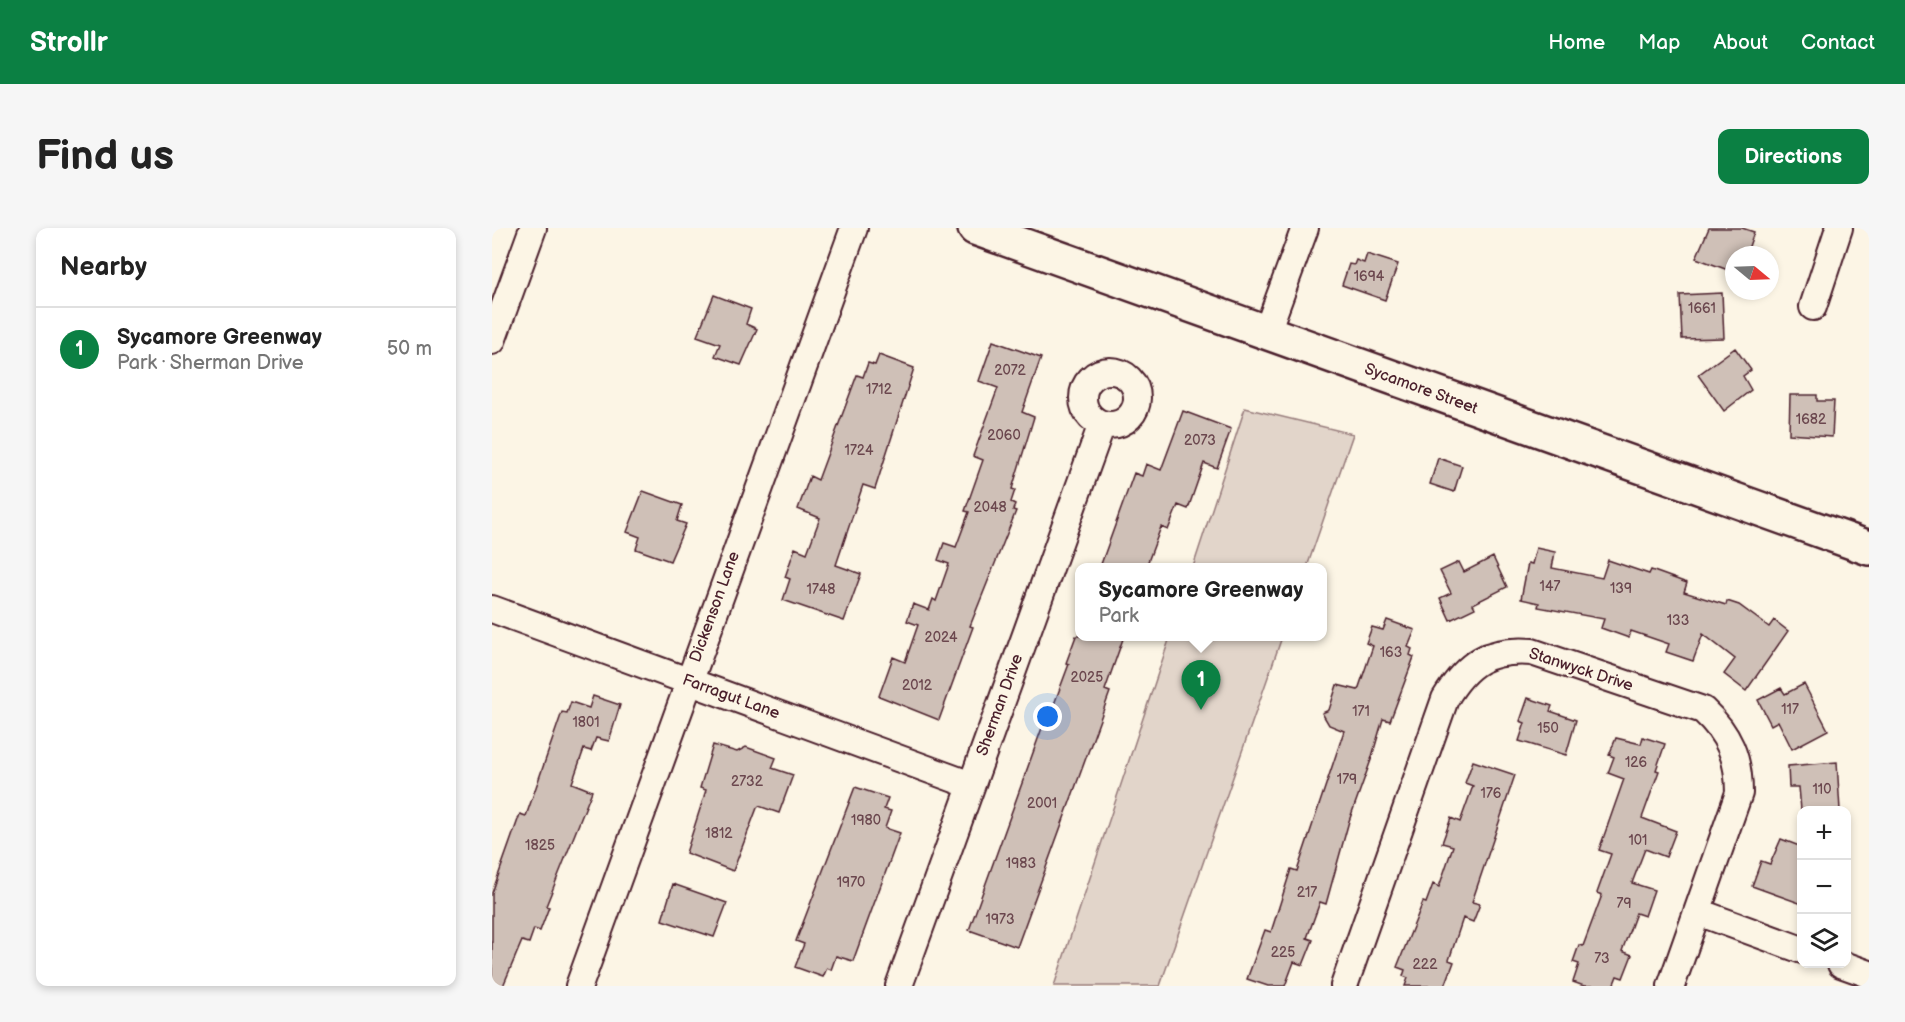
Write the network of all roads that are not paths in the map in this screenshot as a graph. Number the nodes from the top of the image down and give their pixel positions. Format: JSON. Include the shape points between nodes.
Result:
{"nodes":[{"id":1,"x":532,"y":228,"type":"edge"},
{"id":2,"x":854,"y":228,"type":"edge"},
{"id":3,"x":975,"y":228,"type":"edge"},
{"id":4,"x":1305,"y":228,"type":"edge"},
{"id":5,"x":1839,"y":228,"type":"edge"},
{"id":6,"x":1813,"y":307,"type":"dead end"},
{"id":7,"x":1266,"y":334,"type":"junction"},
{"id":8,"x":492,"y":341,"type":"edge"},
{"id":9,"x":1102,"y":424,"type":"dead end"},
{"id":10,"x":1869,"y":548,"type":"edge"},
{"id":11,"x":492,"y":609,"type":"edge"},
{"id":12,"x":688,"y":682,"type":"junction"},
{"id":13,"x":971,"y":784,"type":"junction"},
{"id":14,"x":1698,"y":912,"type":"junction"},
{"id":15,"x":1797,"y":948,"type":"edge"},
{"id":16,"x":1851,"y":967,"type":"edge"},
{"id":17,"x":1869,"y":974,"type":"edge"},
{"id":18,"x":579,"y":986,"type":"edge"},
{"id":19,"x":899,"y":986,"type":"edge"},
{"id":20,"x":1344,"y":986,"type":"edge"},
{"id":21,"x":1671,"y":986,"type":"edge"}],
"edges":[{"from":1,"to":8,"type":"street"},
{"from":2,"to":12,"type":"street","name":"Dickenson Lane"},
{"from":3,"to":7,"type":"street","name":"Sycamore Street"},
{"from":4,"to":7,"type":"street"},
{"from":5,"to":6,"type":"street"},
{"from":7,"to":10,"type":"street","name":"Sycamore Street"},
{"from":9,"to":13,"type":"street","name":"Sherman Drive"},
{"from":11,"to":12,"type":"street","name":"Farragut Lane"},
{"from":12,"to":13,"type":"street","name":"Farragut Lane"},
{"from":12,"to":18,"type":"street","name":"Dickenson Lane"},
{"from":13,"to":19,"type":"street","name":"Sherman Drive"},
{"from":14,"to":15,"type":"street"},
{"from":14,"to":20,"type":"street","name":"Stanwyck Drive","via":[[1739,793],[1735,755],[1719,725],[1703,710],[1532,651],[1511,650],[1473,663],[1457,678],[1445,699]]},
{"from":14,"to":21,"type":"street","name":"Stanwyck Drive"},
{"from":16,"to":17,"type":"street"}]}
